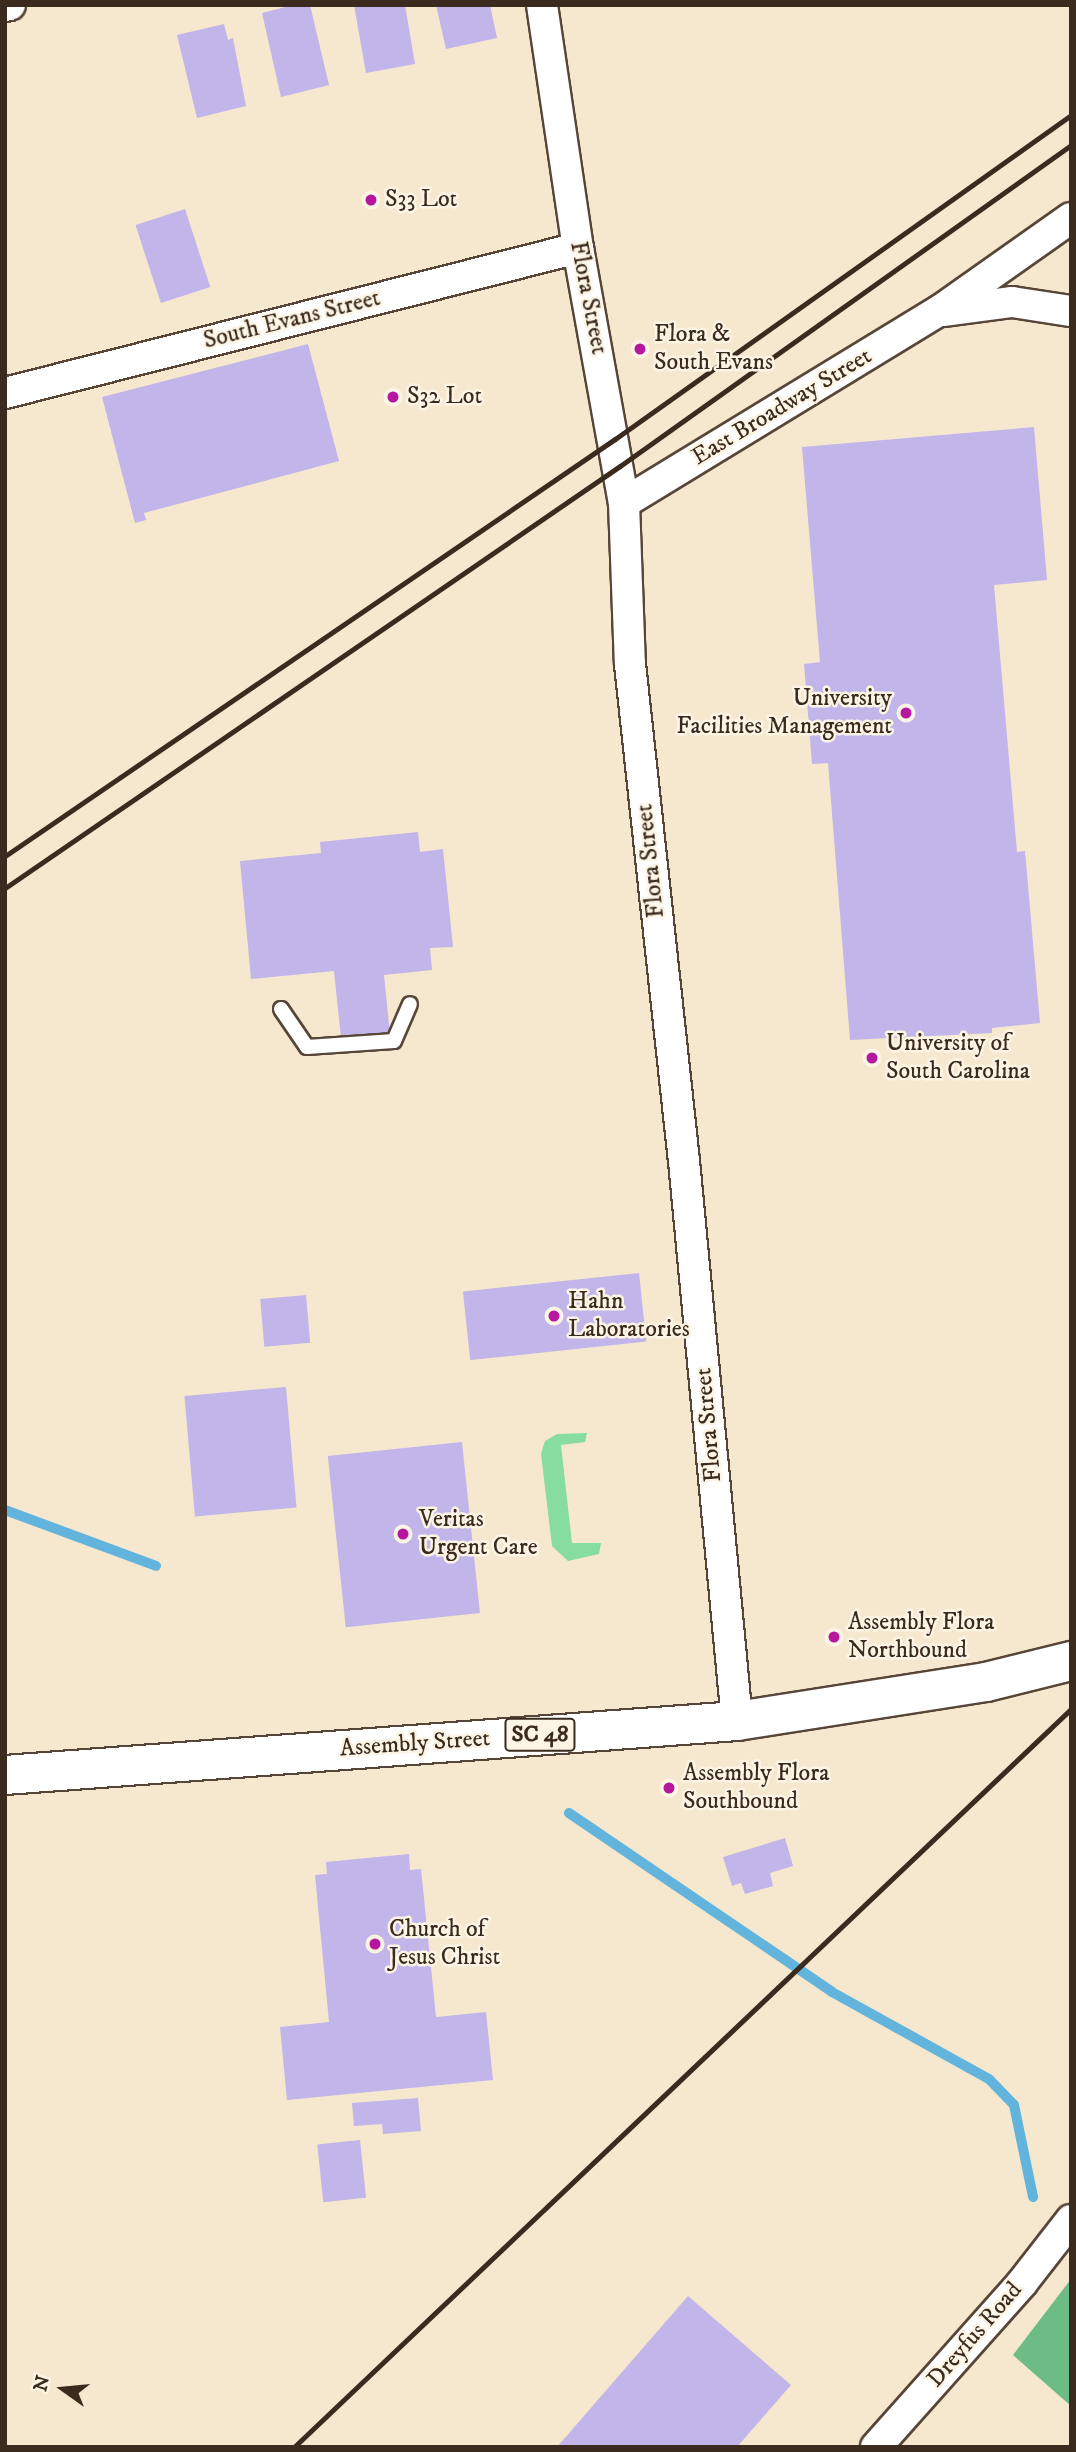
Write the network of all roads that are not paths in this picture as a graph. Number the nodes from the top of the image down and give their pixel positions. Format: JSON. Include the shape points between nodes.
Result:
{"nodes":[{"id":1,"x":542,"y":5,"type":"edge"},
{"id":2,"x":1071,"y":218,"type":"edge"},
{"id":3,"x":578,"y":248,"type":"junction"},
{"id":4,"x":939,"y":311,"type":"junction"},
{"id":5,"x":1071,"y":311,"type":"edge"},
{"id":6,"x":5,"y":393,"type":"edge"},
{"id":7,"x":624,"y":503,"type":"junction"},
{"id":8,"x":410,"y":1004,"type":"dead end"},
{"id":9,"x":281,"y":1009,"type":"dead end"},
{"id":10,"x":1071,"y":1661,"type":"edge"},
{"id":11,"x":737,"y":1720,"type":"junction"},
{"id":12,"x":5,"y":1774,"type":"edge"},
{"id":13,"x":1071,"y":2220,"type":"edge"},
{"id":14,"x":876,"y":2447,"type":"edge"}],
"edges":[{"from":1,"to":3,"type":"street","name":"Flora Street"},
{"from":2,"to":4,"type":"street","name":"East Broadway Street"},
{"from":3,"to":6,"type":"street","name":"South Evans Street"},
{"from":3,"to":7,"type":"street","name":"Flora Street"},
{"from":4,"to":5,"type":"street","name":"East Broadway Street","via":[[1013,302]]},
{"from":4,"to":7,"type":"street","name":"East Broadway Street"},
{"from":7,"to":11,"type":"street","name":"Flora Street","via":[[630,664],[684,1161]]},
{"from":8,"to":9,"type":"lane","via":[[394,1041],[307,1047]]},
{"from":10,"to":11,"type":"main road","name":"Assembly Street","number":"SC 48","via":[[986,1682]]},
{"from":11,"to":12,"type":"main road","name":"Assembly Street","number":"SC 48"},
{"from":13,"to":14,"type":"street","name":"Dreyfus Road","via":[[1022,2283]]}]}
